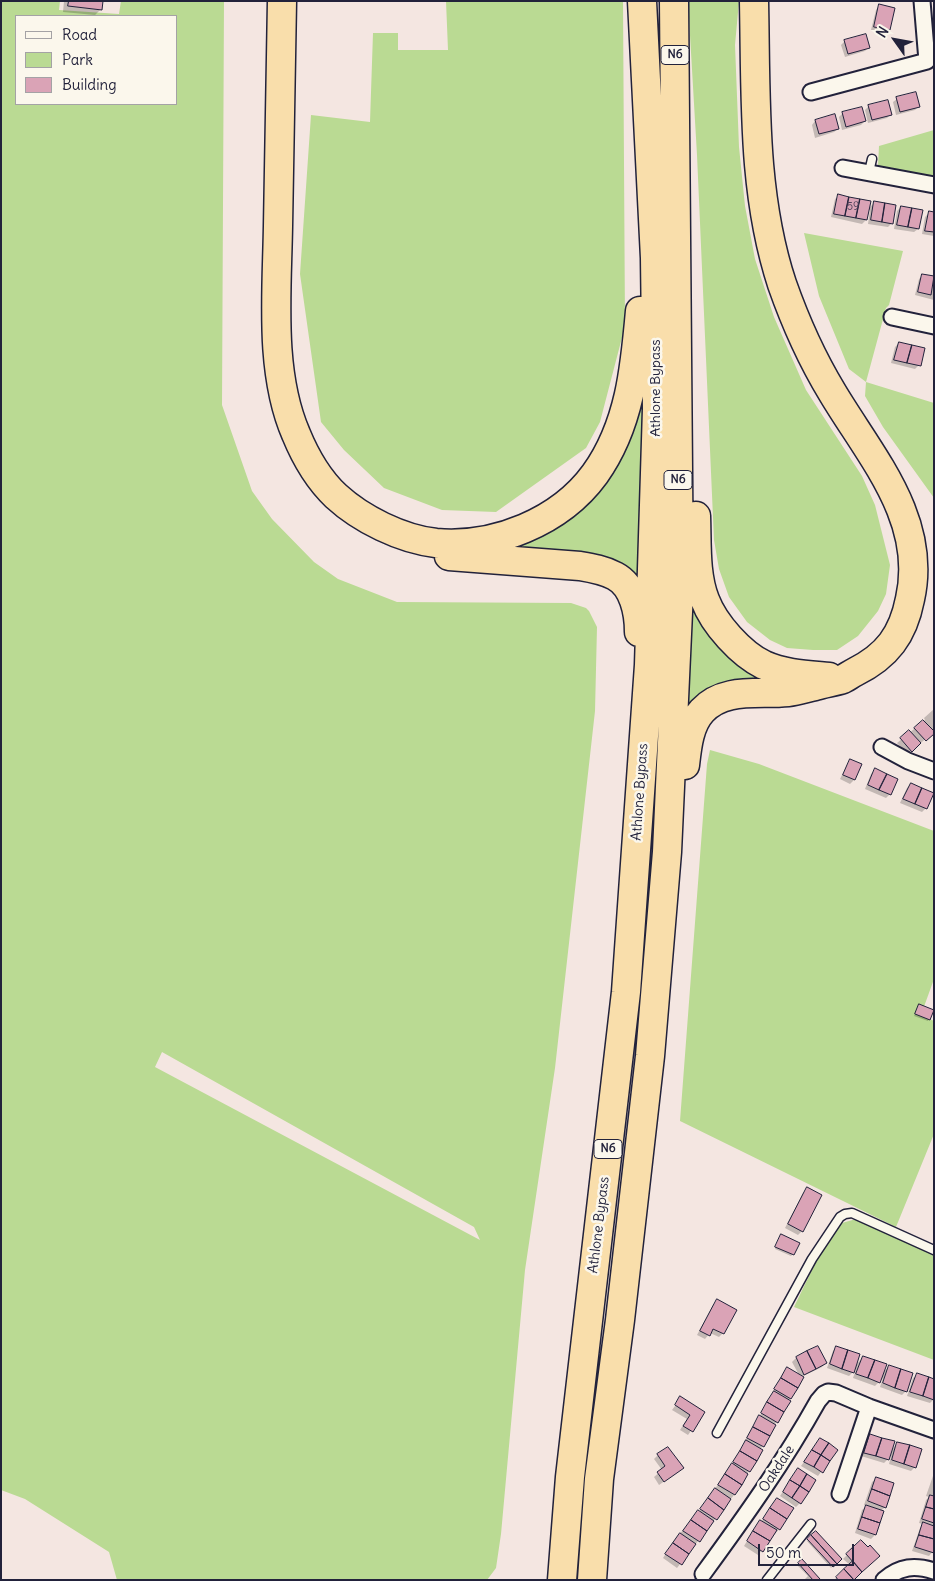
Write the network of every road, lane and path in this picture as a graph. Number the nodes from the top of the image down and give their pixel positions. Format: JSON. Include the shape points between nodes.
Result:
{"nodes":[{"id":1,"x":266,"y":1,"type":"edge"},
{"id":2,"x":282,"y":1,"type":"edge"},
{"id":3,"x":642,"y":1,"type":"edge"},
{"id":4,"x":674,"y":1,"type":"edge"},
{"id":5,"x":754,"y":1,"type":"edge"},
{"id":6,"x":922,"y":1,"type":"edge"},
{"id":7,"x":811,"y":92,"type":"dead end"},
{"id":8,"x":843,"y":168,"type":"dead end"},
{"id":9,"x":651,"y":184,"type":"junction"},
{"id":10,"x":934,"y":185,"type":"edge"},
{"id":11,"x":892,"y":317,"type":"dead end"},
{"id":12,"x":934,"y":326,"type":"edge"},
{"id":13,"x":677,"y":352,"type":"junction"},
{"id":14,"x":845,"y":678,"type":"junction"},
{"id":15,"x":645,"y":718,"type":"junction"},
{"id":16,"x":882,"y":747,"type":"dead end"},
{"id":17,"x":934,"y":771,"type":"edge"},
{"id":18,"x":667,"y":852,"type":"junction"},
{"id":19,"x":934,"y":1250,"type":"edge"},
{"id":20,"x":869,"y":1407,"type":"junction"},
{"id":21,"x":934,"y":1430,"type":"edge"},
{"id":22,"x":717,"y":1433,"type":"dead end"},
{"id":23,"x":840,"y":1494,"type":"dead end"},
{"id":24,"x":811,"y":1524,"type":"dead end"},
{"id":25,"x":934,"y":1571,"type":"edge"},
{"id":26,"x":706,"y":1577,"type":"edge"},
{"id":27,"x":562,"y":1580,"type":"edge"},
{"id":28,"x":592,"y":1580,"type":"edge"},
{"id":29,"x":767,"y":1580,"type":"edge"},
{"id":30,"x":884,"y":1580,"type":"edge"}],
"edges":[{"from":1,"to":15,"type":"highway","via":[[262,338],[271,400],[283,438],[295,462],[310,486],[333,511],[361,532],[397,547],[451,556],[580,566],[617,576],[634,600],[639,622],[638,674]]},
{"from":2,"to":9,"type":"highway","via":[[276,314],[281,381],[295,432],[320,477],[335,495],[380,526],[434,542],[492,539],[542,521],[568,503],[594,476],[610,450],[631,390]]},
{"from":3,"to":9,"type":"highway","name":"Athlone Bypass","number":"N6"},
{"from":4,"to":13,"type":"highway","name":"Athlone Bypass","number":"N6"},
{"from":5,"to":14,"type":"highway","via":[[759,168],[767,226],[782,284],[806,344],[831,392],[896,497],[914,556],[914,578],[903,625],[880,658]]},
{"from":6,"to":7,"type":"street","via":[[927,61]]},
{"from":8,"to":10,"type":"street","via":[[870,166]]},
{"from":9,"to":15,"type":"highway","name":"Athlone Bypass","number":"N6","via":[[657,409],[650,656]]},
{"from":11,"to":12,"type":"street"},
{"from":13,"to":14,"type":"highway","via":[[693,454],[699,577],[705,601],[729,637],[765,665],[800,674]]},
{"from":13,"to":18,"type":"highway","name":"Athlone Bypass","number":"N6","via":[[679,590]]},
{"from":14,"to":18,"type":"highway","via":[[789,692],[737,693],[713,702],[701,711],[688,746]]},
{"from":15,"to":27,"type":"highway","name":"Athlone Bypass","number":"N6","via":[[626,992],[570,1477]]},
{"from":16,"to":17,"type":"street"},
{"from":18,"to":28,"type":"highway","name":"Athlone Bypass","number":"N6","via":[[650,1056],[599,1479]]},
{"from":19,"to":22,"type":"lane","via":[[852,1213],[840,1217],[812,1259]]},
{"from":20,"to":21,"type":"street","name":"Oakdale"},
{"from":20,"to":23,"type":"street"},
{"from":20,"to":26,"type":"street","name":"Oakdale","via":[[836,1393],[824,1394]]},
{"from":24,"to":29,"type":"lane"},
{"from":25,"to":30,"type":"street","via":[[906,1567]]}]}
